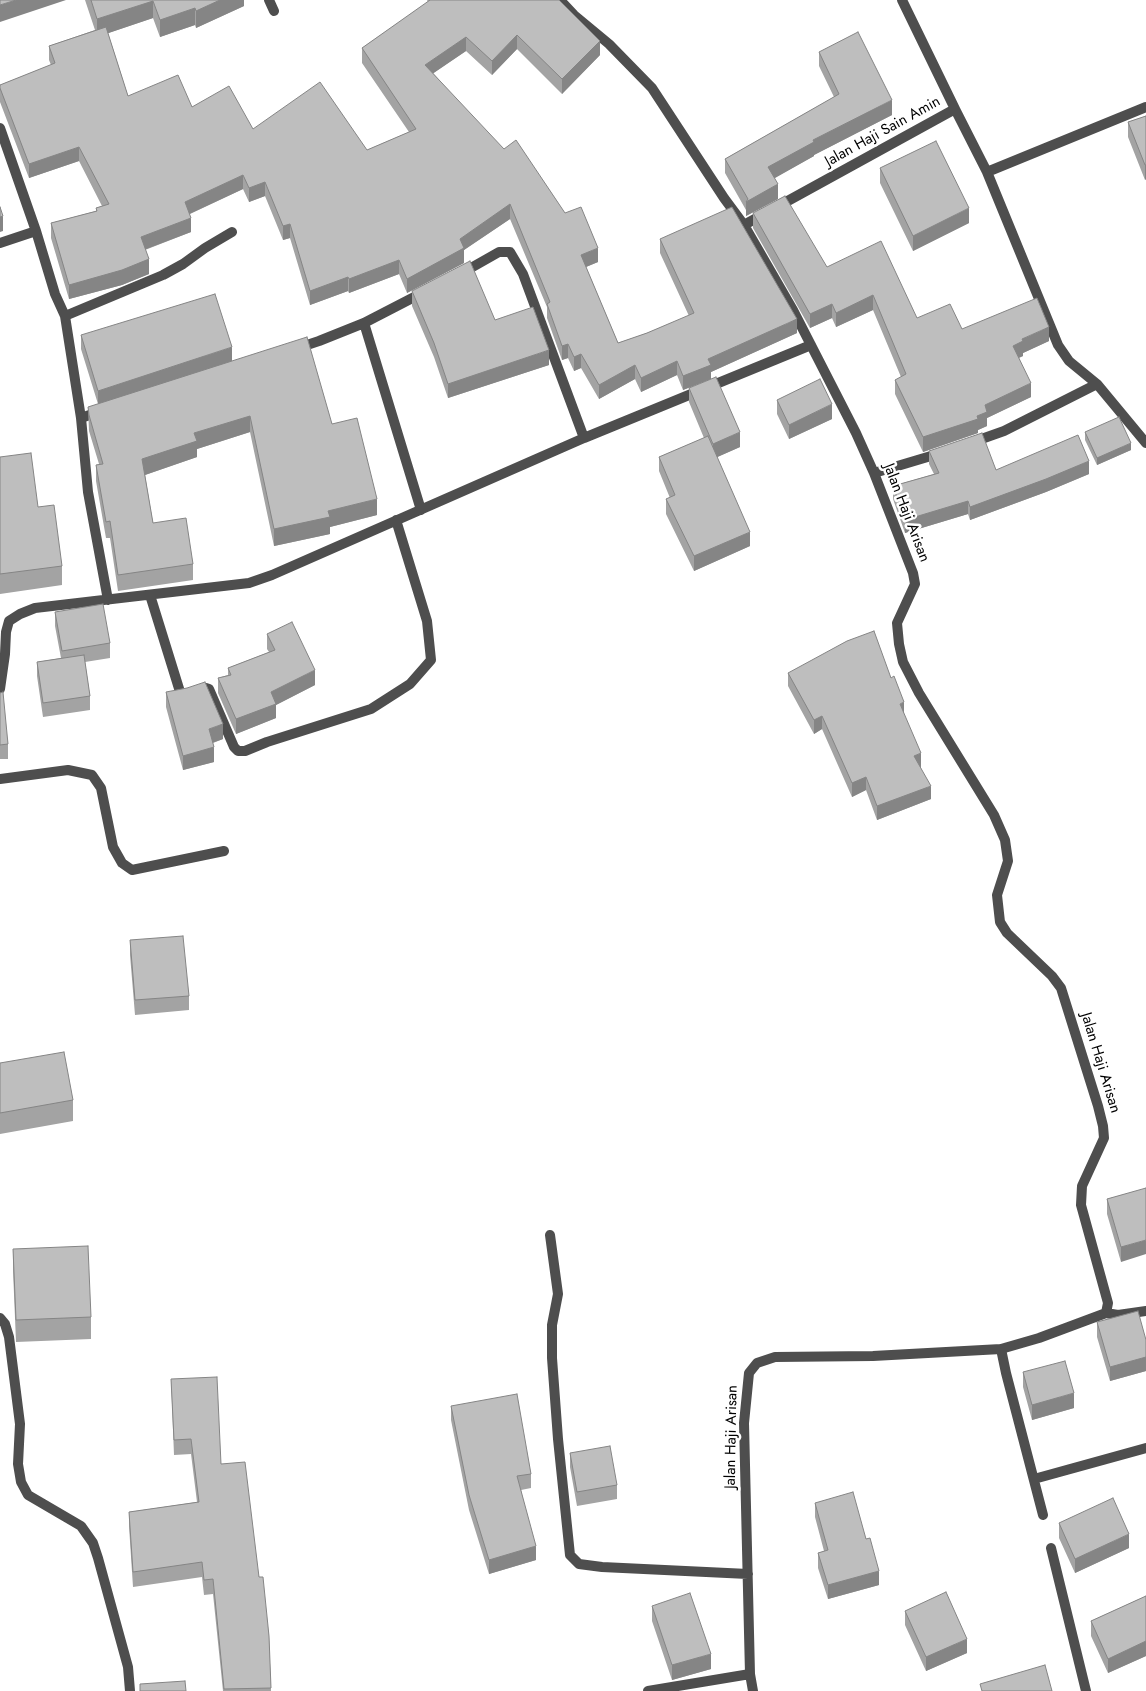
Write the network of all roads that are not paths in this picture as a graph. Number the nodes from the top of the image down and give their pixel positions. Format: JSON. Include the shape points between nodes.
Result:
{"nodes":[{"id":1,"x":269,"y":0,"type":"edge"},
{"id":2,"x":560,"y":0,"type":"edge"},
{"id":3,"x":902,"y":0,"type":"edge"},
{"id":4,"x":274,"y":11,"type":"dead end"},
{"id":5,"x":1146,"y":107,"type":"edge"},
{"id":6,"x":955,"y":109,"type":"junction"},
{"id":7,"x":0,"y":128,"type":"edge"},
{"id":8,"x":987,"y":172,"type":"junction"},
{"id":9,"x":744,"y":225,"type":"junction"},
{"id":10,"x":36,"y":231,"type":"junction"},
{"id":11,"x":232,"y":232,"type":"dead end"},
{"id":12,"x":0,"y":243,"type":"edge"},
{"id":13,"x":452,"y":278,"type":"edge"},
{"id":14,"x":435,"y":287,"type":"edge"},
{"id":15,"x":65,"y":316,"type":"junction"},
{"id":16,"x":364,"y":322,"type":"junction"},
{"id":17,"x":811,"y":345,"type":"junction"},
{"id":18,"x":291,"y":350,"type":"edge"},
{"id":19,"x":1097,"y":384,"type":"junction"},
{"id":20,"x":108,"y":409,"type":"edge"},
{"id":21,"x":81,"y":418,"type":"junction"},
{"id":22,"x":584,"y":438,"type":"junction"},
{"id":23,"x":1146,"y":443,"type":"edge"},
{"id":24,"x":874,"y":473,"type":"junction"},
{"id":25,"x":421,"y":510,"type":"junction"},
{"id":26,"x":396,"y":520,"type":"junction"},
{"id":27,"x":150,"y":595,"type":"junction"},
{"id":28,"x":108,"y":600,"type":"junction"},
{"id":29,"x":0,"y":689,"type":"edge"},
{"id":30,"x":0,"y":779,"type":"edge"},
{"id":31,"x":224,"y":851,"type":"dead end"},
{"id":32,"x":550,"y":1235,"type":"dead end"},
{"id":33,"x":1146,"y":1311,"type":"edge"},
{"id":34,"x":1106,"y":1313,"type":"junction"},
{"id":35,"x":0,"y":1318,"type":"edge"},
{"id":36,"x":1001,"y":1349,"type":"junction"},
{"id":37,"x":1146,"y":1448,"type":"edge"},
{"id":38,"x":1034,"y":1479,"type":"junction"},
{"id":39,"x":1043,"y":1514,"type":"dead end"},
{"id":40,"x":1051,"y":1548,"type":"dead end"},
{"id":41,"x":748,"y":1574,"type":"junction"},
{"id":42,"x":750,"y":1674,"type":"junction"},
{"id":43,"x":130,"y":1691,"type":"edge"},
{"id":44,"x":648,"y":1691,"type":"edge"},
{"id":45,"x":753,"y":1691,"type":"edge"},
{"id":46,"x":1086,"y":1691,"type":"edge"}],
"edges":[{"from":1,"to":4,"type":"street"},
{"from":2,"to":9,"type":"street","name":"Jalan Haji Arisan","via":[[652,88]]},
{"from":3,"to":6,"type":"street"},
{"from":5,"to":8,"type":"street"},
{"from":6,"to":8,"type":"street","name":"Jalan Haji Sain Amin"},
{"from":6,"to":9,"type":"street","name":"Jalan Haji Sain Amin"},
{"from":7,"to":10,"type":"street"},
{"from":8,"to":19,"type":"street","name":"Jalan Haji Sain Amin","via":[[1058,345],[1069,360]]},
{"from":9,"to":17,"type":"street","name":"Jalan Haji Arisan"},
{"from":10,"to":12,"type":"street"},
{"from":10,"to":15,"type":"street"},
{"from":11,"to":15,"type":"street","via":[[163,275]]},
{"from":13,"to":22,"type":"street","via":[[500,252],[510,252],[523,274]]},
{"from":14,"to":16,"type":"street"},
{"from":15,"to":21,"type":"street"},
{"from":16,"to":18,"type":"street"},
{"from":16,"to":25,"type":"street"},
{"from":17,"to":22,"type":"street"},
{"from":17,"to":24,"type":"street","name":"Jalan Haji Arisan"},
{"from":19,"to":23,"type":"street","name":"Jalan Haji Sain Amin"},
{"from":19,"to":24,"type":"street","via":[[1004,430]]},
{"from":20,"to":21,"type":"street"},
{"from":21,"to":28,"type":"street","via":[[88,492]]},
{"from":22,"to":25,"type":"street"},
{"from":24,"to":34,"type":"street","name":"Jalan Haji Arisan","via":[[915,584],[897,623],[902,662],[994,815],[1005,840],[1008,860],[997,895],[1000,922],[1061,988],[1098,1106],[1104,1138],[1082,1186],[1081,1205],[1108,1303]]},
{"from":25,"to":26,"type":"street"},
{"from":26,"to":27,"type":"street","via":[[248,583]]},
{"from":26,"to":27,"type":"street","via":[[427,621],[431,660],[410,684],[371,709],[245,751],[234,747],[209,689],[181,695]]},
{"from":27,"to":28,"type":"street"},
{"from":28,"to":29,"type":"street","via":[[35,608],[9,621]]},
{"from":30,"to":31,"type":"street","via":[[68,770],[92,775],[101,788],[113,847],[122,863],[132,870]]},
{"from":32,"to":41,"type":"street","via":[[558,1294],[552,1326],[552,1358],[570,1555],[579,1564],[602,1567]]},
{"from":33,"to":34,"type":"street","via":[[1118,1315]]},
{"from":34,"to":36,"type":"street","name":"Jalan Haji Arisan"},
{"from":35,"to":43,"type":"street","via":[[9,1337],[20,1424],[18,1464],[21,1482],[28,1495],[81,1526],[93,1543],[128,1667]]},
{"from":36,"to":38,"type":"street"},
{"from":36,"to":41,"type":"street","name":"Jalan Haji Arisan","via":[[776,1357],[757,1363],[748,1373],[744,1423]]},
{"from":37,"to":38,"type":"street"},
{"from":38,"to":39,"type":"street"},
{"from":40,"to":46,"type":"street"},
{"from":41,"to":42,"type":"street","name":"Jalan Haji Arisan"},
{"from":42,"to":44,"type":"street"},
{"from":42,"to":45,"type":"street","name":"Jalan Haji Arisan"}]}
